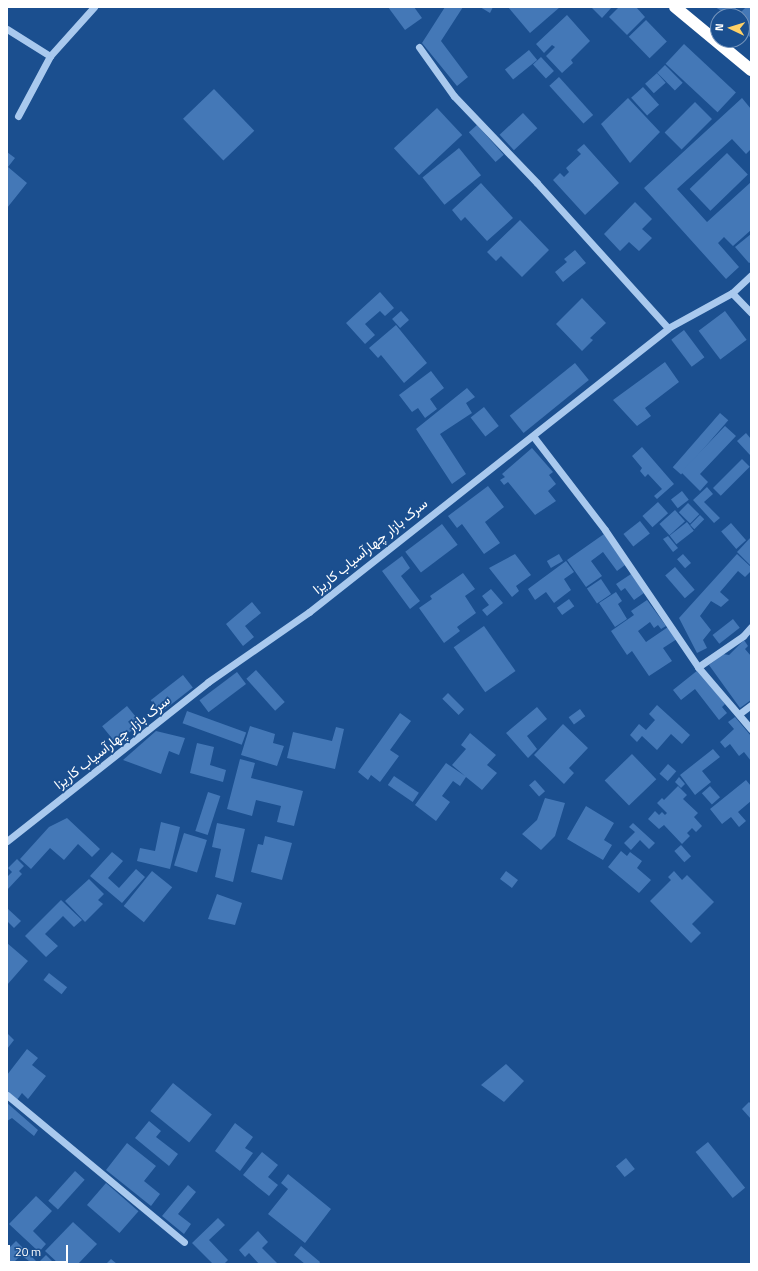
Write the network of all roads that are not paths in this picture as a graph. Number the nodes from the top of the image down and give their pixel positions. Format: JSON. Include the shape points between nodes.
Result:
{"nodes":[{"id":1,"x":94,"y":7,"type":"edge"},
{"id":2,"x":675,"y":7,"type":"edge"},
{"id":3,"x":7,"y":29,"type":"edge"},
{"id":4,"x":419,"y":47,"type":"dead end"},
{"id":5,"x":50,"y":56,"type":"junction"},
{"id":6,"x":751,"y":70,"type":"edge"},
{"id":7,"x":18,"y":116,"type":"dead end"},
{"id":8,"x":751,"y":275,"type":"edge"},
{"id":9,"x":732,"y":293,"type":"junction"},
{"id":10,"x":751,"y":313,"type":"edge"},
{"id":11,"x":668,"y":328,"type":"junction"},
{"id":12,"x":533,"y":436,"type":"junction"},
{"id":13,"x":751,"y":627,"type":"edge"},
{"id":14,"x":698,"y":667,"type":"junction"},
{"id":15,"x":751,"y":705,"type":"edge"},
{"id":16,"x":739,"y":714,"type":"junction"},
{"id":17,"x":751,"y":729,"type":"edge"},
{"id":18,"x":7,"y":841,"type":"edge"},
{"id":19,"x":7,"y":1095,"type":"edge"},
{"id":20,"x":184,"y":1242,"type":"dead end"}],
"edges":[{"from":1,"to":5,"type":"street"},
{"from":2,"to":6,"type":"highway"},
{"from":3,"to":5,"type":"street"},
{"from":4,"to":11,"type":"street","via":[[454,96],[537,183]]},
{"from":5,"to":7,"type":"street"},
{"from":8,"to":9,"type":"street","name":"سرک بازار چهارآسیاب کاریزا"},
{"from":9,"to":10,"type":"street"},
{"from":9,"to":11,"type":"street","name":"سرک بازار چهارآسیاب کاریزا"},
{"from":11,"to":12,"type":"street","name":"سرک بازار چهارآسیاب کاریزا"},
{"from":12,"to":14,"type":"street","via":[[605,530]]},
{"from":12,"to":18,"type":"street","name":"سرک بازار چهارآسیاب کاریزا","via":[[309,612],[208,682]]},
{"from":13,"to":14,"type":"street","via":[[743,636]]},
{"from":14,"to":16,"type":"street"},
{"from":15,"to":16,"type":"street"},
{"from":16,"to":17,"type":"street"},
{"from":19,"to":20,"type":"street"}]}
